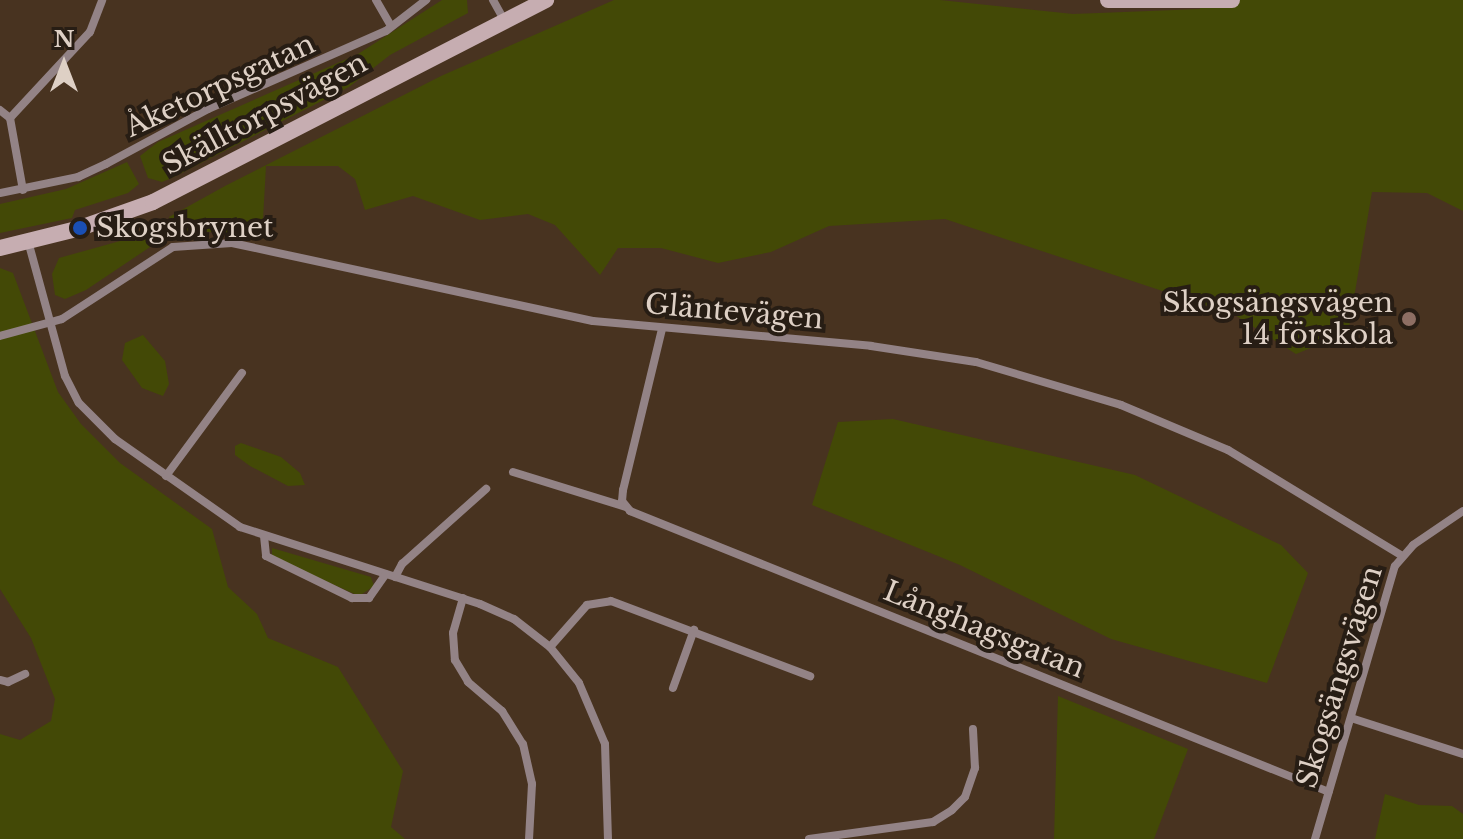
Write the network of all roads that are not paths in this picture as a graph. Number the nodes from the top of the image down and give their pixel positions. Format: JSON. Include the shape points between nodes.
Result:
{"nodes":[{"id":1,"x":102,"y":0,"type":"edge"},
{"id":2,"x":376,"y":0,"type":"edge"},
{"id":3,"x":426,"y":0,"type":"edge"},
{"id":4,"x":493,"y":0,"type":"edge"},
{"id":5,"x":546,"y":0,"type":"edge"},
{"id":6,"x":1108,"y":0,"type":"edge"},
{"id":7,"x":1232,"y":0,"type":"edge"},
{"id":8,"x":504,"y":20,"type":"junction"},
{"id":9,"x":391,"y":26,"type":"junction"},
{"id":10,"x":0,"y":110,"type":"edge"},
{"id":11,"x":10,"y":118,"type":"junction"},
{"id":12,"x":23,"y":190,"type":"junction"},
{"id":13,"x":0,"y":193,"type":"edge"},
{"id":14,"x":28,"y":241,"type":"junction"},
{"id":15,"x":0,"y":248,"type":"edge"},
{"id":16,"x":48,"y":324,"type":"junction"},
{"id":17,"x":662,"y":329,"type":"junction"},
{"id":18,"x":0,"y":336,"type":"edge"},
{"id":19,"x":242,"y":373,"type":"dead end"},
{"id":20,"x":513,"y":472,"type":"dead end"},
{"id":21,"x":166,"y":476,"type":"junction"},
{"id":22,"x":486,"y":489,"type":"dead end"},
{"id":23,"x":626,"y":507,"type":"junction"},
{"id":24,"x":1463,"y":511,"type":"edge"},
{"id":25,"x":264,"y":536,"type":"junction"},
{"id":26,"x":1401,"y":555,"type":"junction"},
{"id":27,"x":390,"y":575,"type":"junction"},
{"id":28,"x":463,"y":598,"type":"junction"},
{"id":29,"x":694,"y":630,"type":"junction"},
{"id":30,"x":550,"y":647,"type":"junction"},
{"id":31,"x":25,"y":674,"type":"dead end"},
{"id":32,"x":810,"y":676,"type":"dead end"},
{"id":33,"x":0,"y":680,"type":"edge"},
{"id":34,"x":673,"y":688,"type":"dead end"},
{"id":35,"x":1351,"y":718,"type":"junction"},
{"id":36,"x":973,"y":729,"type":"dead end"},
{"id":37,"x":1463,"y":754,"type":"edge"},
{"id":38,"x":1329,"y":792,"type":"junction"},
{"id":39,"x":529,"y":839,"type":"edge"},
{"id":40,"x":609,"y":839,"type":"edge"},
{"id":41,"x":809,"y":839,"type":"edge"},
{"id":42,"x":1315,"y":839,"type":"edge"}],
"edges":[{"from":1,"to":11,"type":"street","via":[[90,32]]},
{"from":2,"to":9,"type":"street"},
{"from":3,"to":9,"type":"street","name":"Åketorpsgatan"},
{"from":4,"to":8,"type":"street"},
{"from":5,"to":8,"type":"street","name":"Skälltorpsvägen"},
{"from":6,"to":7,"type":"street"},
{"from":8,"to":14,"type":"street","name":"Skälltorpsvägen","via":[[179,190],[129,213]]},
{"from":9,"to":12,"type":"street","name":"Åketorpsgatan","via":[[322,62],[208,109],[106,164]]},
{"from":10,"to":11,"type":"street"},
{"from":11,"to":12,"type":"street"},
{"from":12,"to":13,"type":"street","name":"Åketorpsgatan"},
{"from":14,"to":15,"type":"street","name":"Skälltorpsvägen"},
{"from":14,"to":16,"type":"street"},
{"from":16,"to":17,"type":"street","name":"Gläntevägen","via":[[156,255],[206,241],[593,321]]},
{"from":16,"to":18,"type":"street","name":"Gläntevägen"},
{"from":16,"to":21,"type":"street","via":[[79,403],[115,439]]},
{"from":17,"to":23,"type":"street","via":[[623,490]]},
{"from":17,"to":26,"type":"street","name":"Gläntevägen","via":[[871,346],[976,362],[1058,384],[1228,450]]},
{"from":19,"to":21,"type":"street"},
{"from":20,"to":23,"type":"street","name":"Långhagsgatan"},
{"from":21,"to":25,"type":"street","via":[[212,511]]},
{"from":22,"to":27,"type":"street"},
{"from":23,"to":38,"type":"street","name":"Långhagsgatan"},
{"from":24,"to":26,"type":"street","name":"Skogsängsvägen"},
{"from":25,"to":27,"type":"street"},
{"from":25,"to":27,"type":"street","via":[[266,556],[352,598],[369,598]]},
{"from":26,"to":35,"type":"street","name":"Skogsängsvägen"},
{"from":27,"to":28,"type":"street"},
{"from":28,"to":30,"type":"street","via":[[514,619]]},
{"from":28,"to":39,"type":"street","via":[[453,633],[455,660],[468,682],[502,711],[523,744],[532,784]]},
{"from":29,"to":30,"type":"street","via":[[601,600],[587,605]]},
{"from":29,"to":32,"type":"street"},
{"from":29,"to":34,"type":"street"},
{"from":30,"to":40,"type":"street","via":[[579,683],[605,744]]},
{"from":31,"to":33,"type":"street"},
{"from":35,"to":37,"type":"street"},
{"from":35,"to":38,"type":"street","name":"Skogsängsvägen"},
{"from":36,"to":41,"type":"street","via":[[975,768],[965,797],[952,810],[933,822]]},
{"from":38,"to":42,"type":"street","name":"Skogsängsvägen"}]}
